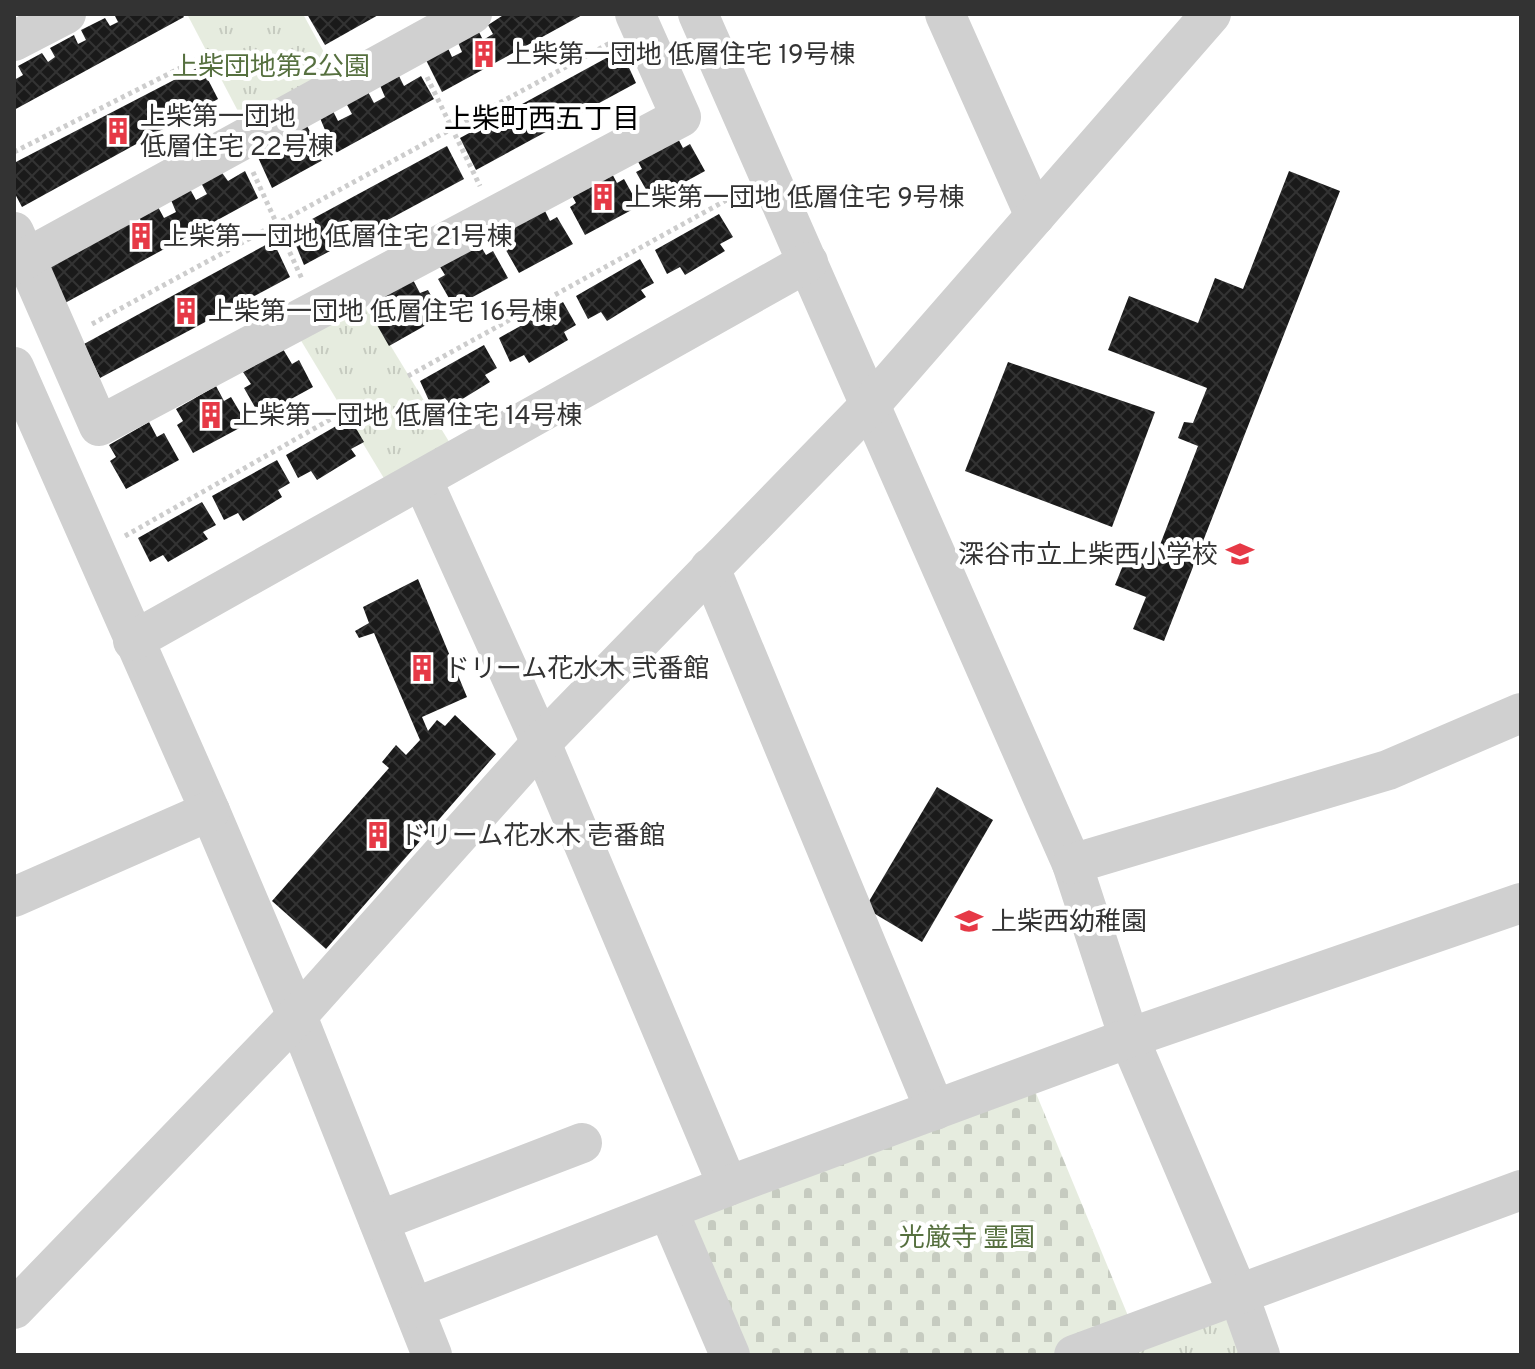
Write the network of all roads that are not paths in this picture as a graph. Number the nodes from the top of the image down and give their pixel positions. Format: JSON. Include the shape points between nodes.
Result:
{"nodes":[{"id":1,"x":66,"y":14,"type":"edge"},
{"id":2,"x":472,"y":14,"type":"edge"},
{"id":3,"x":698,"y":14,"type":"edge"},
{"id":4,"x":945,"y":14,"type":"edge"},
{"id":5,"x":1211,"y":14,"type":"edge"},
{"id":6,"x":638,"y":20,"type":"edge"},
{"id":7,"x":14,"y":41,"type":"edge"},
{"id":8,"x":1035,"y":216,"type":"junction"},
{"id":9,"x":18,"y":252,"type":"edge"},
{"id":10,"x":808,"y":262,"type":"junction"},
{"id":11,"x":14,"y":367,"type":"edge"},
{"id":12,"x":871,"y":404,"type":"junction"},
{"id":13,"x":422,"y":479,"type":"junction"},
{"id":14,"x":710,"y":568,"type":"junction"},
{"id":15,"x":133,"y":641,"type":"junction"},
{"id":16,"x":1521,"y":713,"type":"edge"},
{"id":17,"x":541,"y":743,"type":"junction"},
{"id":18,"x":210,"y":811,"type":"junction"},
{"id":19,"x":1072,"y":864,"type":"junction"},
{"id":20,"x":14,"y":897,"type":"edge"},
{"id":21,"x":1521,"y":903,"type":"edge"},
{"id":22,"x":297,"y":1016,"type":"junction"},
{"id":23,"x":1129,"y":1038,"type":"junction"},
{"id":24,"x":935,"y":1110,"type":"junction"},
{"id":25,"x":582,"y":1143,"type":"dead end"},
{"id":26,"x":728,"y":1186,"type":"junction"},
{"id":27,"x":1521,"y":1190,"type":"edge"},
{"id":28,"x":668,"y":1210,"type":"junction"},
{"id":29,"x":379,"y":1221,"type":"junction"},
{"id":30,"x":1239,"y":1296,"type":"junction"},
{"id":31,"x":414,"y":1308,"type":"junction"},
{"id":32,"x":14,"y":1309,"type":"edge"},
{"id":33,"x":432,"y":1355,"type":"edge"},
{"id":34,"x":730,"y":1355,"type":"edge"},
{"id":35,"x":1074,"y":1355,"type":"edge"},
{"id":36,"x":1260,"y":1355,"type":"edge"}],
"edges":[{"from":1,"to":7,"type":"street"},
{"from":2,"to":9,"type":"street","via":[[239,142]]},
{"from":3,"to":10,"type":"street"},
{"from":4,"to":8,"type":"street"},
{"from":5,"to":8,"type":"street"},
{"from":6,"to":9,"type":"street","via":[[681,117],[99,426]]},
{"from":8,"to":12,"type":"street"},
{"from":10,"to":12,"type":"street"},
{"from":10,"to":13,"type":"street"},
{"from":11,"to":15,"type":"street"},
{"from":12,"to":14,"type":"street"},
{"from":12,"to":19,"type":"street"},
{"from":13,"to":15,"type":"street"},
{"from":13,"to":17,"type":"street"},
{"from":14,"to":17,"type":"street"},
{"from":14,"to":24,"type":"street"},
{"from":15,"to":18,"type":"street"},
{"from":16,"to":19,"type":"street","via":[[1388,770]]},
{"from":17,"to":22,"type":"street"},
{"from":17,"to":26,"type":"street"},
{"from":18,"to":20,"type":"street"},
{"from":18,"to":22,"type":"street"},
{"from":19,"to":23,"type":"street"},
{"from":21,"to":23,"type":"street"},
{"from":22,"to":29,"type":"street"},
{"from":22,"to":32,"type":"street"},
{"from":23,"to":24,"type":"street"},
{"from":23,"to":30,"type":"street"},
{"from":24,"to":26,"type":"street"},
{"from":25,"to":29,"type":"street"},
{"from":26,"to":28,"type":"street"},
{"from":27,"to":30,"type":"street"},
{"from":28,"to":31,"type":"street"},
{"from":28,"to":34,"type":"street"},
{"from":29,"to":31,"type":"street"},
{"from":30,"to":35,"type":"street"},
{"from":30,"to":36,"type":"street"},
{"from":31,"to":33,"type":"street"}]}
